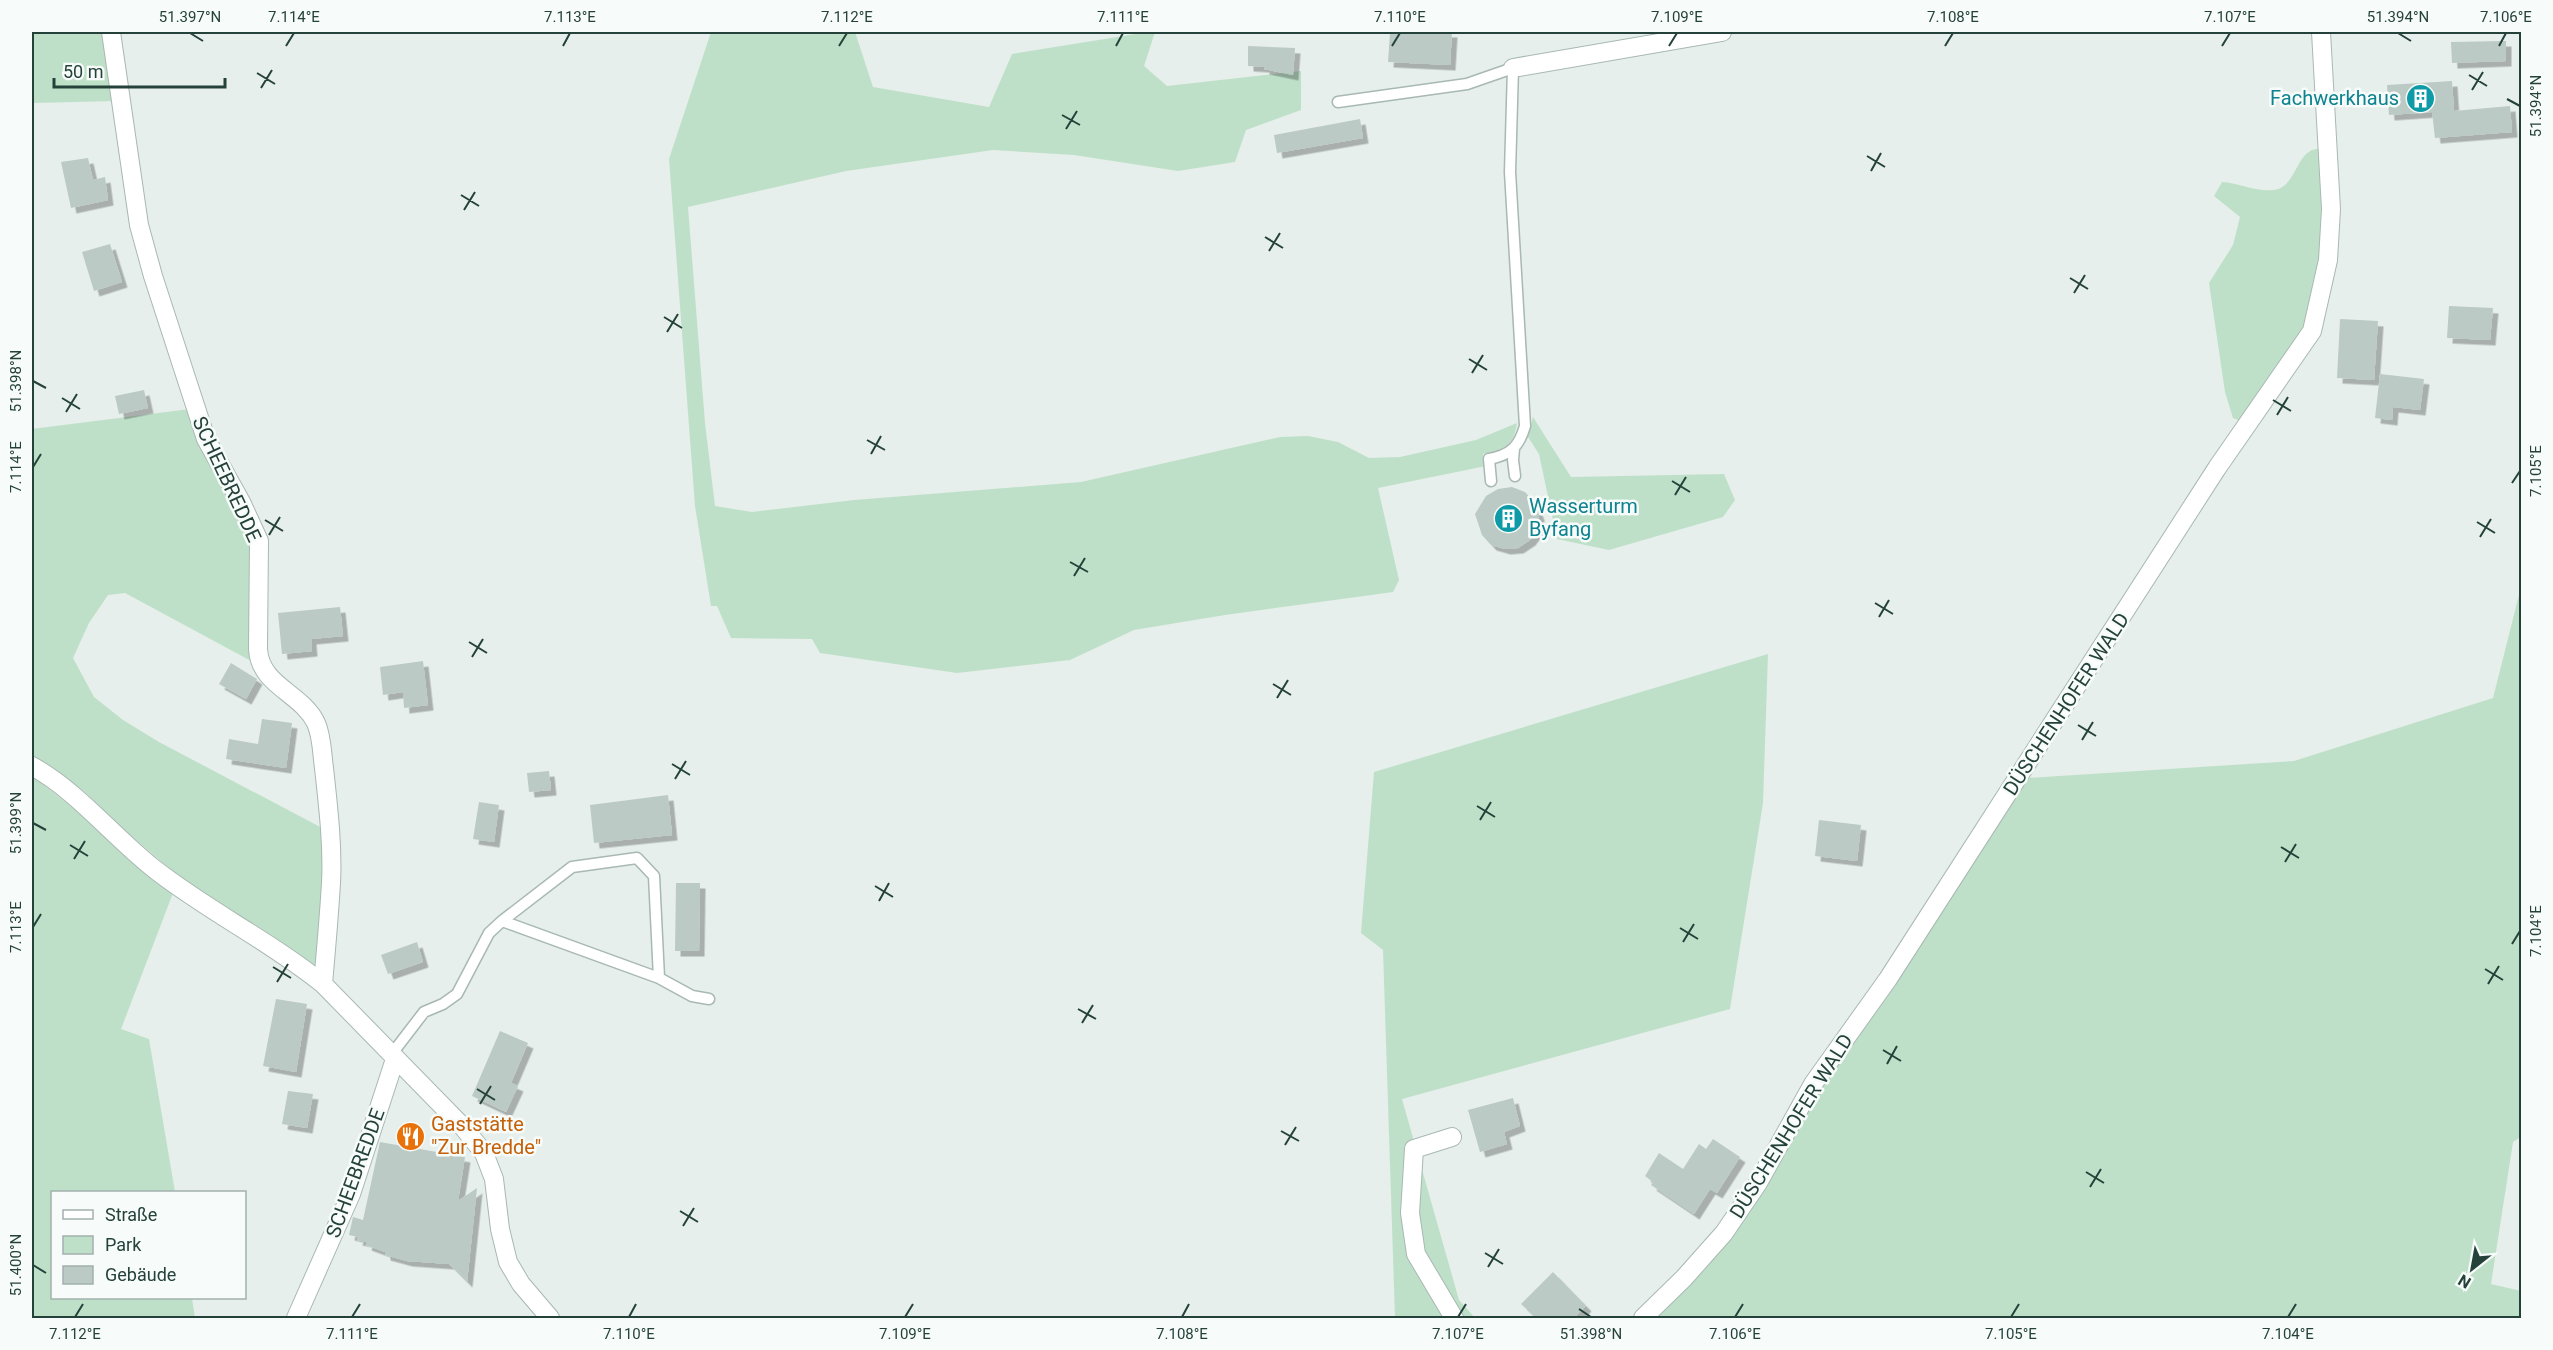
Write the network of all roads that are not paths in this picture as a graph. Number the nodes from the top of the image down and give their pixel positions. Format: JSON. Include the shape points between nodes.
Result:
{"nodes":[{"id":1,"x":111,"y":32,"type":"edge"},
{"id":2,"x":1722,"y":32,"type":"edge"},
{"id":3,"x":2321,"y":32,"type":"edge"},
{"id":4,"x":1513,"y":68,"type":"junction"},
{"id":5,"x":1338,"y":102,"type":"dead end"},
{"id":6,"x":1514,"y":449,"type":"junction"},
{"id":7,"x":1515,"y":476,"type":"dead end"},
{"id":8,"x":1491,"y":481,"type":"dead end"},
{"id":9,"x":32,"y":766,"type":"edge"},
{"id":10,"x":502,"y":921,"type":"junction"},
{"id":11,"x":659,"y":978,"type":"junction"},
{"id":12,"x":323,"y":984,"type":"junction"},
{"id":13,"x":709,"y":999,"type":"dead end"},
{"id":14,"x":393,"y":1057,"type":"junction"},
{"id":15,"x":1452,"y":1137,"type":"dead end"},
{"id":16,"x":296,"y":1318,"type":"edge"},
{"id":17,"x":550,"y":1318,"type":"edge"},
{"id":18,"x":1454,"y":1318,"type":"edge"},
{"id":19,"x":1642,"y":1318,"type":"edge"}],
"edges":[{"from":1,"to":12,"type":"street","name":"SCHEEBREDDE","via":[[139,225],[153,276],[206,439],[259,540],[260,664],[273,681],[309,712],[319,732],[331,881]]},
{"from":2,"to":4,"type":"street"},
{"from":3,"to":19,"type":"street","name":"DÜSCHENHOFER WALD","via":[[2331,209],[2328,260],[2312,331],[2217,468],[1888,979],[1813,1084],[1758,1183],[1724,1233]]},
{"from":4,"to":5,"type":"lane","via":[[1467,84]]},
{"from":4,"to":6,"type":"lane","via":[[1510,172],[1525,396],[1525,426]]},
{"from":6,"to":7,"type":"lane"},
{"from":6,"to":8,"type":"lane","via":[[1489,459]]},
{"from":9,"to":12,"type":"street","via":[[63,787],[159,872]]},
{"from":10,"to":11,"type":"lane"},
{"from":10,"to":11,"type":"lane","via":[[572,867],[636,858],[654,876]]},
{"from":10,"to":14,"type":"lane","via":[[489,933],[457,994],[424,1012]]},
{"from":11,"to":13,"type":"lane","via":[[692,996]]},
{"from":12,"to":14,"type":"street"},
{"from":14,"to":16,"type":"street","name":"SCHEEBREDDE","via":[[351,1194]]},
{"from":14,"to":17,"type":"street","via":[[484,1153],[494,1179],[508,1262]]},
{"from":15,"to":18,"type":"street","via":[[1414,1149],[1410,1213],[1416,1254]]}]}
